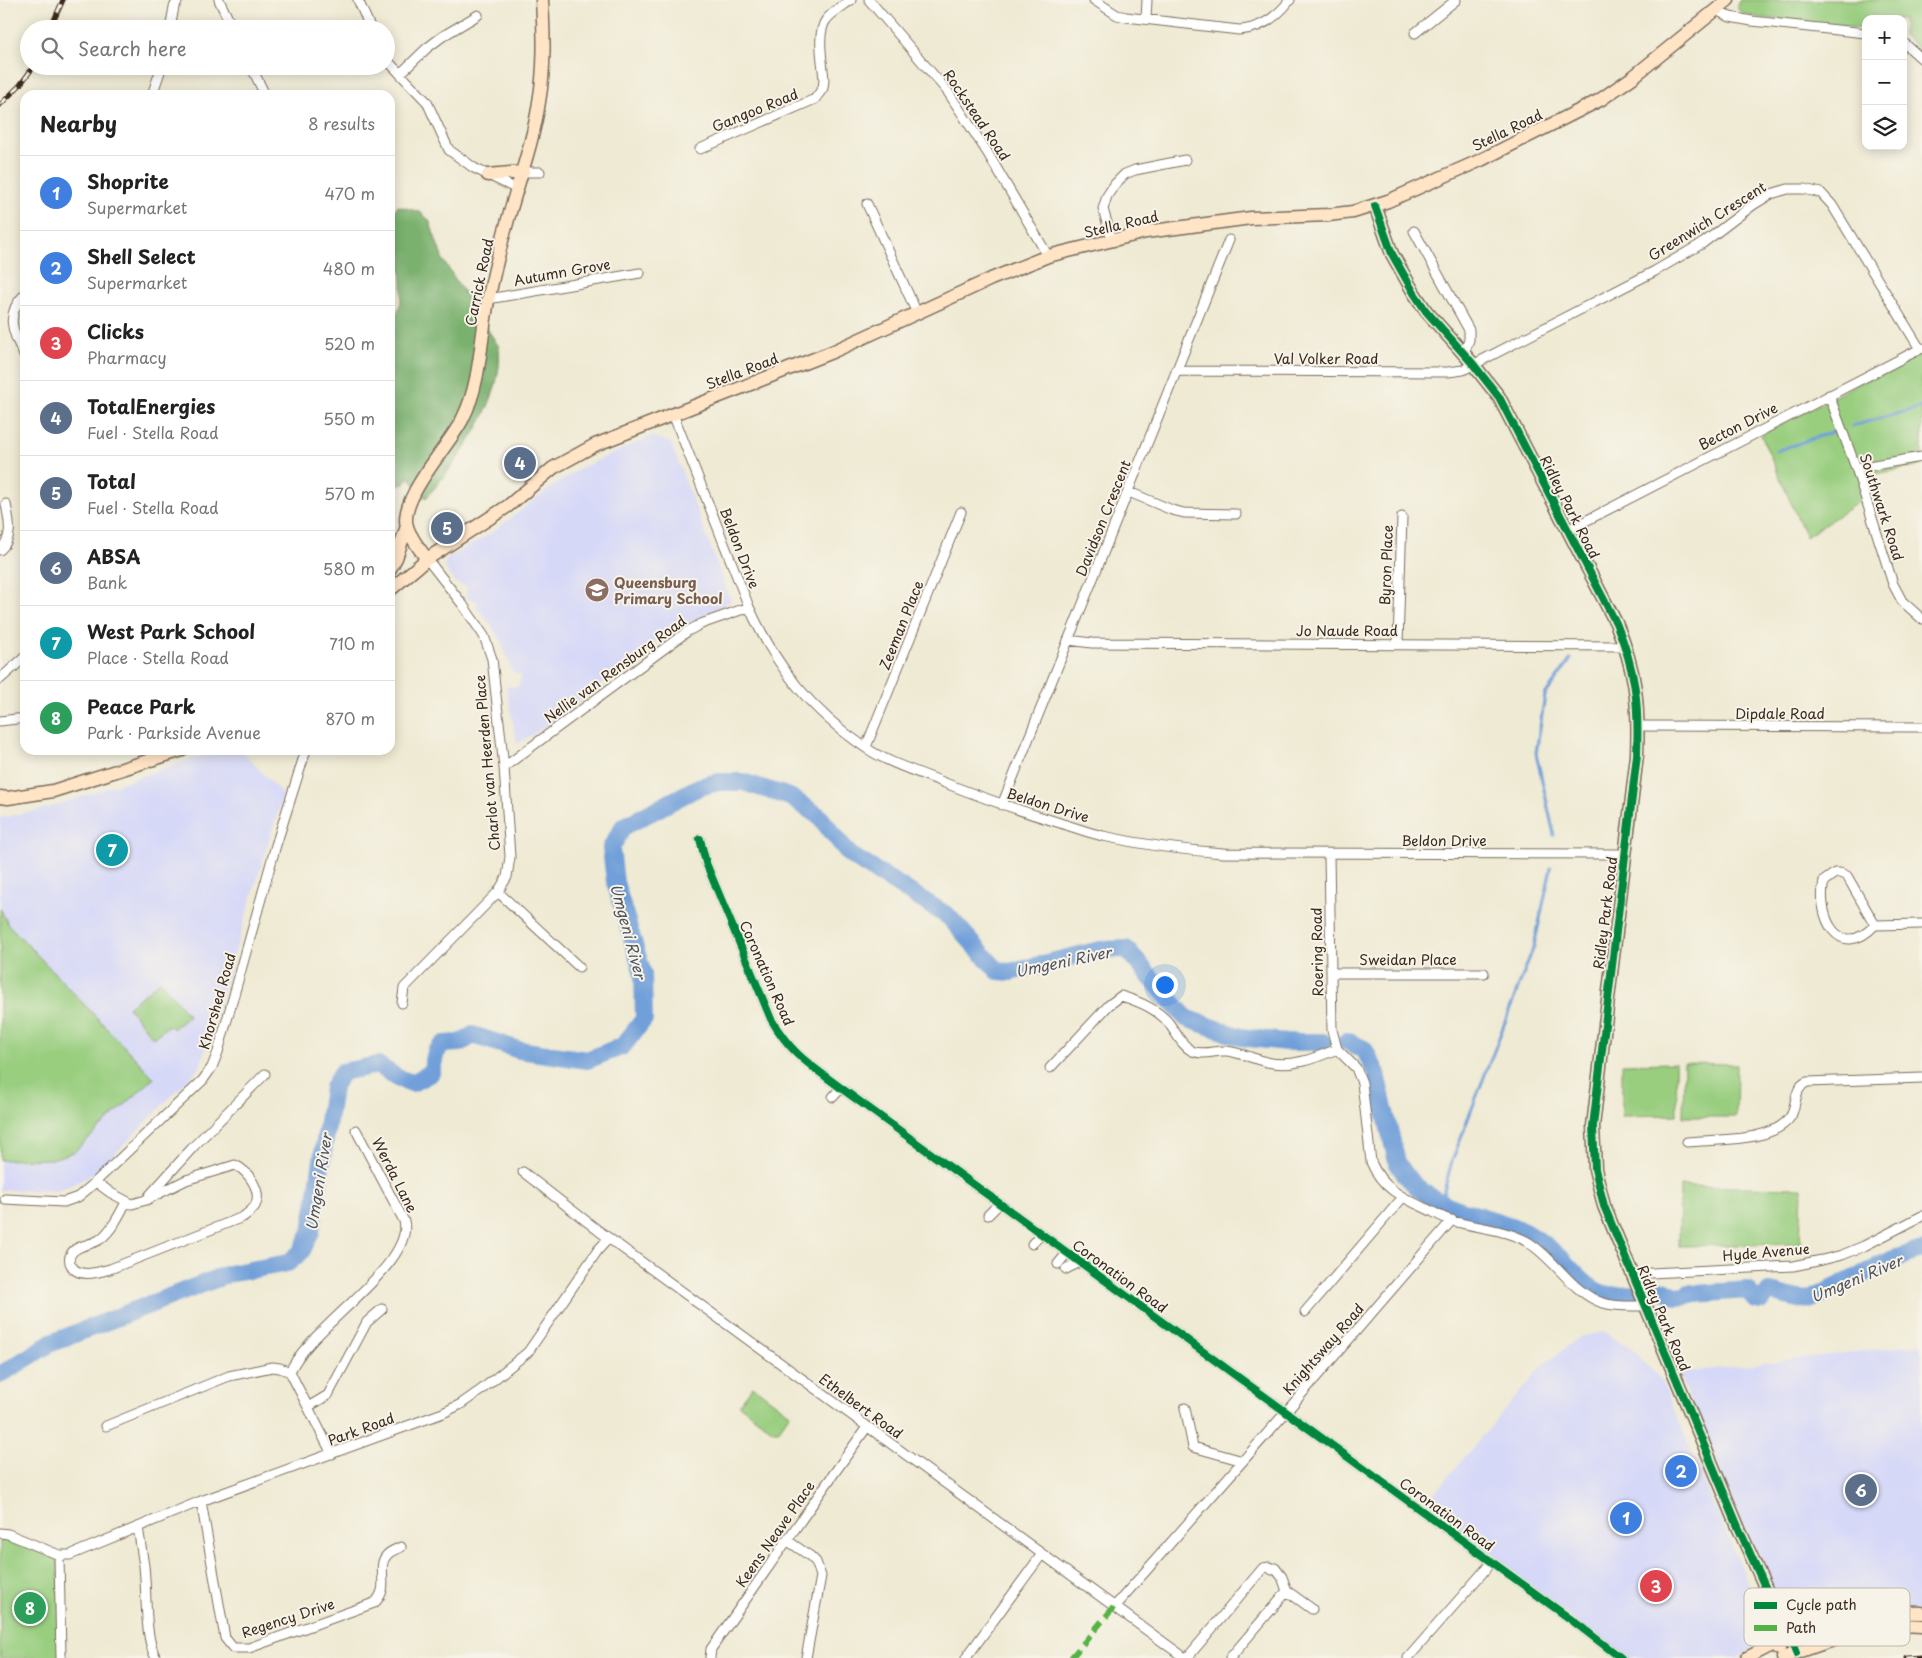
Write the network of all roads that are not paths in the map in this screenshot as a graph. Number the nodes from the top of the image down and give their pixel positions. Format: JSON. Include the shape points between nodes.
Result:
{"nodes":[{"id":1,"x":178,"y":0,"type":"edge"},
{"id":2,"x":218,"y":0,"type":"edge"},
{"id":3,"x":358,"y":0,"type":"edge"},
{"id":4,"x":542,"y":0,"type":"edge"},
{"id":5,"x":851,"y":0,"type":"edge"},
{"id":6,"x":869,"y":0,"type":"edge"},
{"id":7,"x":1094,"y":0,"type":"edge"},
{"id":8,"x":1147,"y":0,"type":"edge"},
{"id":9,"x":1290,"y":0,"type":"edge"},
{"id":10,"x":1456,"y":0,"type":"edge"},
{"id":11,"x":1728,"y":0,"type":"edge"},
{"id":12,"x":1716,"y":10,"type":"junction"},
{"id":13,"x":478,"y":15,"type":"dead end"},
{"id":14,"x":1146,"y":19,"type":"junction"},
{"id":15,"x":172,"y":20,"type":"edge"},
{"id":16,"x":228,"y":20,"type":"edge"},
{"id":17,"x":367,"y":20,"type":"edge"},
{"id":18,"x":1415,"y":33,"type":"dead end"},
{"id":19,"x":1862,"y":33,"type":"edge"},
{"id":20,"x":1907,"y":46,"type":"edge"},
{"id":21,"x":1922,"y":59,"type":"edge"},
{"id":22,"x":395,"y":68,"type":"edge"},
{"id":23,"x":400,"y":74,"type":"junction"},
{"id":24,"x":159,"y":75,"type":"edge"},
{"id":25,"x":255,"y":75,"type":"edge"},
{"id":26,"x":154,"y":90,"type":"edge"},
{"id":27,"x":263,"y":90,"type":"edge"},
{"id":28,"x":700,"y":149,"type":"dead end"},
{"id":29,"x":1185,"y":160,"type":"dead end"},
{"id":30,"x":523,"y":172,"type":"junction"},
{"id":31,"x":540,"y":172,"type":"dead end"},
{"id":32,"x":488,"y":175,"type":"junction"},
{"id":33,"x":517,"y":189,"type":"junction"},
{"id":34,"x":867,"y":204,"type":"dead end"},
{"id":35,"x":1375,"y":206,"type":"junction"},
{"id":36,"x":1414,"y":231,"type":"dead end"},
{"id":37,"x":1112,"y":240,"type":"junction"},
{"id":38,"x":1229,"y":240,"type":"dead end"},
{"id":39,"x":1048,"y":256,"type":"junction"},
{"id":40,"x":640,"y":273,"type":"dead end"},
{"id":41,"x":488,"y":299,"type":"junction"},
{"id":42,"x":20,"y":300,"type":"edge"},
{"id":43,"x":917,"y":313,"type":"junction"},
{"id":44,"x":20,"y":347,"type":"edge"},
{"id":45,"x":1921,"y":348,"type":"edge"},
{"id":46,"x":1464,"y":354,"type":"junction"},
{"id":47,"x":1473,"y":364,"type":"junction"},
{"id":48,"x":1177,"y":371,"type":"junction"},
{"id":49,"x":1829,"y":395,"type":"junction"},
{"id":50,"x":673,"y":414,"type":"junction"},
{"id":51,"x":1922,"y":457,"type":"edge"},
{"id":52,"x":1856,"y":468,"type":"junction"},
{"id":53,"x":1129,"y":492,"type":"junction"},
{"id":54,"x":6,"y":504,"type":"dead end"},
{"id":55,"x":961,"y":512,"type":"dead end"},
{"id":56,"x":1236,"y":514,"type":"dead end"},
{"id":57,"x":1402,"y":517,"type":"dead end"},
{"id":58,"x":407,"y":526,"type":"junction"},
{"id":59,"x":1568,"y":530,"type":"junction"},
{"id":60,"x":0,"y":550,"type":"edge"},
{"id":61,"x":424,"y":556,"type":"junction"},
{"id":62,"x":395,"y":560,"type":"edge"},
{"id":63,"x":395,"y":576,"type":"edge"},
{"id":64,"x":395,"y":585,"type":"edge"},
{"id":65,"x":749,"y":607,"type":"junction"},
{"id":66,"x":1922,"y":620,"type":"edge"},
{"id":67,"x":1068,"y":640,"type":"junction"},
{"id":68,"x":1398,"y":644,"type":"junction"},
{"id":69,"x":1626,"y":646,"type":"junction"},
{"id":70,"x":20,"y":661,"type":"edge"},
{"id":71,"x":0,"y":679,"type":"edge"},
{"id":72,"x":20,"y":719,"type":"edge"},
{"id":73,"x":0,"y":721,"type":"edge"},
{"id":74,"x":1638,"y":726,"type":"junction"},
{"id":75,"x":1922,"y":727,"type":"edge"},
{"id":76,"x":866,"y":748,"type":"junction"},
{"id":77,"x":167,"y":755,"type":"edge"},
{"id":78,"x":304,"y":755,"type":"edge"},
{"id":79,"x":504,"y":767,"type":"junction"},
{"id":80,"x":0,"y":797,"type":"edge"},
{"id":81,"x":1002,"y":805,"type":"junction"},
{"id":82,"x":700,"y":839,"type":"dead end"},
{"id":83,"x":1329,"y":854,"type":"junction"},
{"id":84,"x":1624,"y":854,"type":"junction"},
{"id":85,"x":498,"y":892,"type":"junction"},
{"id":86,"x":1922,"y":924,"type":"edge"},
{"id":87,"x":1875,"y":925,"type":"junction"},
{"id":88,"x":579,"y":968,"type":"dead end"},
{"id":89,"x":1332,"y":973,"type":"junction"},
{"id":90,"x":1484,"y":973,"type":"dead end"},
{"id":91,"x":402,"y":1003,"type":"dead end"},
{"id":92,"x":1337,"y":1049,"type":"junction"},
{"id":93,"x":1050,"y":1068,"type":"dead end"},
{"id":94,"x":265,"y":1074,"type":"dead end"},
{"id":95,"x":1922,"y":1078,"type":"edge"},
{"id":96,"x":841,"y":1088,"type":"junction"},
{"id":97,"x":833,"y":1098,"type":"dead end"},
{"id":98,"x":356,"y":1130,"type":"dead end"},
{"id":99,"x":1687,"y":1142,"type":"dead end"},
{"id":100,"x":523,"y":1172,"type":"dead end"},
{"id":101,"x":96,"y":1182,"type":"junction"},
{"id":102,"x":1403,"y":1197,"type":"junction"},
{"id":103,"x":5,"y":1199,"type":"dead end"},
{"id":104,"x":146,"y":1200,"type":"junction"},
{"id":105,"x":126,"y":1202,"type":"junction"},
{"id":106,"x":999,"y":1204,"type":"junction"},
{"id":107,"x":988,"y":1215,"type":"dead end"},
{"id":108,"x":1922,"y":1216,"type":"edge"},
{"id":109,"x":1452,"y":1220,"type":"junction"},
{"id":110,"x":1041,"y":1234,"type":"junction"},
{"id":111,"x":609,"y":1238,"type":"junction"},
{"id":112,"x":1032,"y":1244,"type":"dead end"},
{"id":113,"x":1067,"y":1253,"type":"junction"},
{"id":114,"x":1080,"y":1262,"type":"junction"},
{"id":115,"x":1058,"y":1264,"type":"dead end"},
{"id":116,"x":1066,"y":1269,"type":"dead end"},
{"id":117,"x":1632,"y":1276,"type":"junction"},
{"id":118,"x":1645,"y":1306,"type":"junction"},
{"id":119,"x":382,"y":1310,"type":"dead end"},
{"id":120,"x":1305,"y":1312,"type":"dead end"},
{"id":121,"x":290,"y":1372,"type":"junction"},
{"id":122,"x":308,"y":1407,"type":"junction"},
{"id":123,"x":1185,"y":1408,"type":"dead end"},
{"id":124,"x":1286,"y":1412,"type":"junction"},
{"id":125,"x":106,"y":1426,"type":"dead end"},
{"id":126,"x":867,"y":1427,"type":"junction"},
{"id":127,"x":332,"y":1454,"type":"junction"},
{"id":128,"x":1243,"y":1461,"type":"junction"},
{"id":129,"x":201,"y":1501,"type":"junction"},
{"id":130,"x":138,"y":1527,"type":"junction"},
{"id":131,"x":0,"y":1533,"type":"edge"},
{"id":132,"x":788,"y":1541,"type":"junction"},
{"id":133,"x":401,"y":1548,"type":"dead end"},
{"id":134,"x":1042,"y":1554,"type":"junction"},
{"id":135,"x":59,"y":1555,"type":"junction"},
{"id":136,"x":1492,"y":1562,"type":"junction"},
{"id":137,"x":1766,"y":1588,"type":"edge"},
{"id":138,"x":1287,"y":1591,"type":"junction"},
{"id":139,"x":1114,"y":1607,"type":"junction"},
{"id":140,"x":1312,"y":1609,"type":"dead end"},
{"id":141,"x":1771,"y":1646,"type":"edge"},
{"id":142,"x":1778,"y":1646,"type":"edge"},
{"id":143,"x":1794,"y":1646,"type":"edge"},
{"id":144,"x":1817,"y":1646,"type":"edge"},
{"id":145,"x":1796,"y":1653,"type":"junction"},
{"id":146,"x":61,"y":1658,"type":"edge"},
{"id":147,"x":156,"y":1658,"type":"edge"},
{"id":148,"x":710,"y":1658,"type":"edge"},
{"id":149,"x":806,"y":1658,"type":"edge"},
{"id":150,"x":966,"y":1658,"type":"edge"},
{"id":151,"x":1186,"y":1658,"type":"edge"},
{"id":152,"x":1230,"y":1658,"type":"edge"},
{"id":153,"x":1408,"y":1658,"type":"edge"},
{"id":154,"x":1621,"y":1658,"type":"edge"},
{"id":155,"x":1748,"y":1658,"type":"edge"},
{"id":156,"x":1783,"y":1658,"type":"edge"}],
"edges":[{"from":1,"to":15,"type":"street"},
{"from":2,"to":16,"type":"street"},
{"from":3,"to":17,"type":"street"},
{"from":4,"to":30,"type":"street","name":"Carrick Road","via":[[543,75]]},
{"from":5,"to":28,"type":"street","name":"Gangoo Road","via":[[827,18],[823,25],[820,34],[824,80],[823,88],[815,99]]},
{"from":6,"to":39,"type":"street","name":"Rockstead Road","via":[[948,92]]},
{"from":7,"to":14,"type":"street","via":[[1117,15]]},
{"from":8,"to":14,"type":"street"},
{"from":9,"to":14,"type":"street","via":[[1264,24],[1248,30]]},
{"from":10,"to":18,"type":"street"},
{"from":11,"to":12,"type":"street","name":"Stella Road"},
{"from":12,"to":19,"type":"street","via":[[1730,17],[1752,21]]},
{"from":12,"to":35,"type":"street","name":"Stella Road","via":[[1633,77],[1590,106],[1442,178]]},
{"from":13,"to":23,"type":"street","via":[[427,48]]},
{"from":20,"to":21,"type":"street"},
{"from":22,"to":23,"type":"street"},
{"from":23,"to":32,"type":"street","via":[[427,102],[449,150]]},
{"from":24,"to":26,"type":"street"},
{"from":25,"to":27,"type":"street"},
{"from":29,"to":37,"type":"street","via":[[1135,170],[1115,184],[1103,209]]},
{"from":30,"to":31,"type":"street"},
{"from":30,"to":32,"type":"street"},
{"from":30,"to":33,"type":"street","name":"Carrick Road"},
{"from":32,"to":33,"type":"street"},
{"from":33,"to":41,"type":"street","name":"Carrick Road"},
{"from":34,"to":43,"type":"street"},
{"from":35,"to":37,"type":"street","name":"Stella Road","via":[[1328,215],[1251,218],[1191,225]]},
{"from":35,"to":46,"type":"street","name":"Ridley Park Road","via":[[1404,277],[1426,311]]},
{"from":36,"to":46,"type":"street","via":[[1469,330]]},
{"from":37,"to":39,"type":"street","name":"Stella Road"},
{"from":38,"to":48,"type":"street","name":"Davidson Crescent"},
{"from":39,"to":43,"type":"street","name":"Stella Road"},
{"from":40,"to":41,"type":"street","name":"Autumn Grove"},
{"from":41,"to":58,"type":"street","name":"Carrick Road","via":[[470,401],[463,419],[415,492],[407,512]]},
{"from":42,"to":44,"type":"street","via":[[14,308],[12,320],[13,333]]},
{"from":43,"to":50,"type":"street","name":"Stella Road","via":[[832,352]]},
{"from":45,"to":47,"type":"street","name":"Greenwich Crescent","via":[[1832,205],[1821,193],[1788,189],[1753,205],[1703,243],[1655,271]]},
{"from":45,"to":49,"type":"street","name":"Becton Drive"},
{"from":46,"to":47,"type":"street","name":"Ridley Park Road"},
{"from":47,"to":48,"type":"street","name":"Val Volker Road","via":[[1463,370],[1448,372]]},
{"from":47,"to":59,"type":"street","name":"Ridley Park Road","via":[[1499,397]]},
{"from":48,"to":53,"type":"street","name":"Davidson Crescent"},
{"from":49,"to":52,"type":"street","name":"Southwark Road"},
{"from":49,"to":59,"type":"street","name":"Becton Drive"},
{"from":50,"to":61,"type":"street","name":"Stella Road","via":[[553,468],[516,498],[504,500]]},
{"from":50,"to":65,"type":"street","name":"Beldon Drive"},
{"from":51,"to":52,"type":"street"},
{"from":52,"to":66,"type":"street","name":"Southwark Road","via":[[1893,584],[1902,601]]},
{"from":53,"to":56,"type":"street","via":[[1184,513]]},
{"from":53,"to":67,"type":"street","name":"Davidson Crescent"},
{"from":54,"to":60,"type":"street","via":[[10,531]]},
{"from":55,"to":76,"type":"street","name":"Zeeman Place"},
{"from":57,"to":68,"type":"street","name":"Byron Place"},
{"from":58,"to":61,"type":"street"},
{"from":58,"to":62,"type":"street","name":"Carrick Road"},
{"from":59,"to":69,"type":"street","name":"Ridley Park Road"},
{"from":61,"to":63,"type":"street","name":"Stella Road"},
{"from":61,"to":64,"type":"street","name":"Stella Road"},
{"from":61,"to":79,"type":"street","name":"Charlot van Heerden Place","via":[[472,618],[489,647]]},
{"from":65,"to":76,"type":"street","name":"Beldon Drive","via":[[762,637],[790,679],[823,713]]},
{"from":65,"to":79,"type":"street","name":"Nellie van Rensburg Road","via":[[688,631]]},
{"from":67,"to":68,"type":"street","name":"Jo Naude Road","via":[[1092,643]]},
{"from":67,"to":81,"type":"street","name":"Davidson Crescent"},
{"from":68,"to":69,"type":"street","name":"Jo Naude Road"},
{"from":69,"to":74,"type":"street","name":"Ridley Park Road","via":[[1634,677]]},
{"from":70,"to":71,"type":"street"},
{"from":72,"to":73,"type":"street"},
{"from":74,"to":75,"type":"street","name":"Dipdale Road"},
{"from":74,"to":84,"type":"street","name":"Ridley Park Road"},
{"from":76,"to":81,"type":"street","name":"Beldon Drive"},
{"from":77,"to":80,"type":"street","via":[[53,792]]},
{"from":78,"to":101,"type":"street","name":"Khorshed Road","via":[[212,1067],[203,1080]]},
{"from":79,"to":85,"type":"street","name":"Charlot van Heerden Place","via":[[509,869]]},
{"from":81,"to":83,"type":"street","name":"Beldon Drive","via":[[1102,836],[1171,849]]},
{"from":82,"to":96,"type":"street","name":"Coronation Road","via":[[706,863],[776,1027],[792,1051]]},
{"from":83,"to":84,"type":"street","name":"Beldon Drive"},
{"from":83,"to":89,"type":"street","name":"Roering Road"},
{"from":84,"to":117,"type":"street","name":"Ridley Park Road","via":[[1593,1148],[1604,1206]]},
{"from":85,"to":88,"type":"street"},
{"from":85,"to":91,"type":"street","name":"Charlot van Heerden Place","via":[[404,988]]},
{"from":86,"to":87,"type":"street"},
{"from":87,"to":87,"type":"street","via":[[1864,935],[1854,938],[1844,938],[1832,931],[1825,917],[1824,881],[1836,873],[1847,876]]},
{"from":89,"to":90,"type":"street","name":"Sweidan Place"},
{"from":89,"to":92,"type":"street","name":"Roering Road","via":[[1332,1030]]},
{"from":92,"to":93,"type":"street","via":[[1315,1058],[1286,1063],[1269,1062],[1224,1050],[1198,1053],[1191,1050],[1166,1020],[1151,1008],[1121,996],[1109,1004]]},
{"from":92,"to":102,"type":"street","via":[[1356,1068],[1362,1083],[1371,1162],[1376,1175]]},
{"from":94,"to":104,"type":"street"},
{"from":95,"to":99,"type":"street","via":[[1807,1082],[1799,1087],[1790,1117],[1773,1131],[1759,1136]]},
{"from":96,"to":97,"type":"street"},
{"from":96,"to":106,"type":"street","name":"Coronation Road"},
{"from":98,"to":121,"type":"street","name":"Werda Lane","via":[[404,1221],[405,1233],[373,1283],[313,1340]]},
{"from":100,"to":111,"type":"street","name":"Ethelbert Road"},
{"from":101,"to":103,"type":"street","name":"Khorshed Road","via":[[78,1197],[64,1202]]},
{"from":101,"to":105,"type":"street"},
{"from":102,"to":109,"type":"street"},
{"from":102,"to":120,"type":"street"},
{"from":104,"to":105,"type":"street","via":[[132,1204]]},
{"from":104,"to":105,"type":"street","via":[[186,1180],[235,1165],[249,1175],[257,1198],[256,1205],[243,1217],[110,1269],[93,1273],[75,1270],[70,1263],[72,1251],[104,1236]]},
{"from":106,"to":107,"type":"street"},
{"from":106,"to":110,"type":"street","name":"Coronation Road"},
{"from":108,"to":117,"type":"street","name":"Hyde Avenue","via":[[1864,1246],[1822,1260],[1793,1266]]},
{"from":109,"to":118,"type":"street","via":[[1505,1232],[1526,1241],[1548,1257],[1585,1294],[1602,1303]]},
{"from":109,"to":124,"type":"street","name":"Knightsway Road"},
{"from":110,"to":112,"type":"street"},
{"from":110,"to":113,"type":"street","name":"Coronation Road"},
{"from":111,"to":126,"type":"street","name":"Ethelbert Road"},
{"from":111,"to":127,"type":"street","name":"Park Road","via":[[528,1352],[481,1390],[443,1413]]},
{"from":113,"to":114,"type":"street","name":"Coronation Road"},
{"from":113,"to":115,"type":"street"},
{"from":114,"to":116,"type":"street"},
{"from":114,"to":124,"type":"street","name":"Coronation Road"},
{"from":117,"to":118,"type":"street","name":"Ridley Park Road"},
{"from":118,"to":137,"type":"street","name":"Ridley Park Road"},
{"from":119,"to":122,"type":"street","via":[[367,1322],[328,1395]]},
{"from":121,"to":122,"type":"street"},
{"from":121,"to":125,"type":"street","via":[[272,1367],[229,1376]]},
{"from":122,"to":127,"type":"street"},
{"from":123,"to":128,"type":"street","via":[[1193,1447]]},
{"from":124,"to":128,"type":"street","name":"Knightsway Road"},
{"from":124,"to":136,"type":"street","name":"Coronation Road"},
{"from":126,"to":132,"type":"street","name":"Keens Neave Place"},
{"from":126,"to":134,"type":"street","name":"Ethelbert Road"},
{"from":127,"to":129,"type":"street","name":"Park Road"},
{"from":128,"to":139,"type":"street","name":"Knightsway Road"},
{"from":129,"to":130,"type":"street","name":"Park Road"},
{"from":129,"to":133,"type":"street","name":"Regency Drive","via":[[225,1638],[233,1648],[249,1648],[374,1603],[383,1590],[385,1558]]},
{"from":130,"to":135,"type":"street","name":"Park Road","via":[[70,1555]]},
{"from":130,"to":147,"type":"street","via":[[150,1636]]},
{"from":131,"to":135,"type":"street"},
{"from":132,"to":148,"type":"street","name":"Keens Neave Place","via":[[711,1649]]},
{"from":132,"to":149,"type":"street","via":[[816,1562],[820,1576]]},
{"from":134,"to":139,"type":"street","name":"Ethelbert Road"},
{"from":134,"to":150,"type":"street"},
{"from":135,"to":146,"type":"street"},
{"from":136,"to":153,"type":"street"},
{"from":136,"to":154,"type":"street","name":"Coronation Road"},
{"from":138,"to":140,"type":"street"},
{"from":138,"to":151,"type":"street","via":[[1275,1568],[1263,1568]]},
{"from":138,"to":152,"type":"street"},
{"from":139,"to":151,"type":"street","name":"Ethelbert Road"},
{"from":141,"to":155,"type":"street"},
{"from":142,"to":156,"type":"street","name":"Ridley Park Road"},
{"from":143,"to":145,"type":"street","name":"Ridley Park Road"},
{"from":144,"to":145,"type":"street"},
{"from":145,"to":156,"type":"street"}]}
